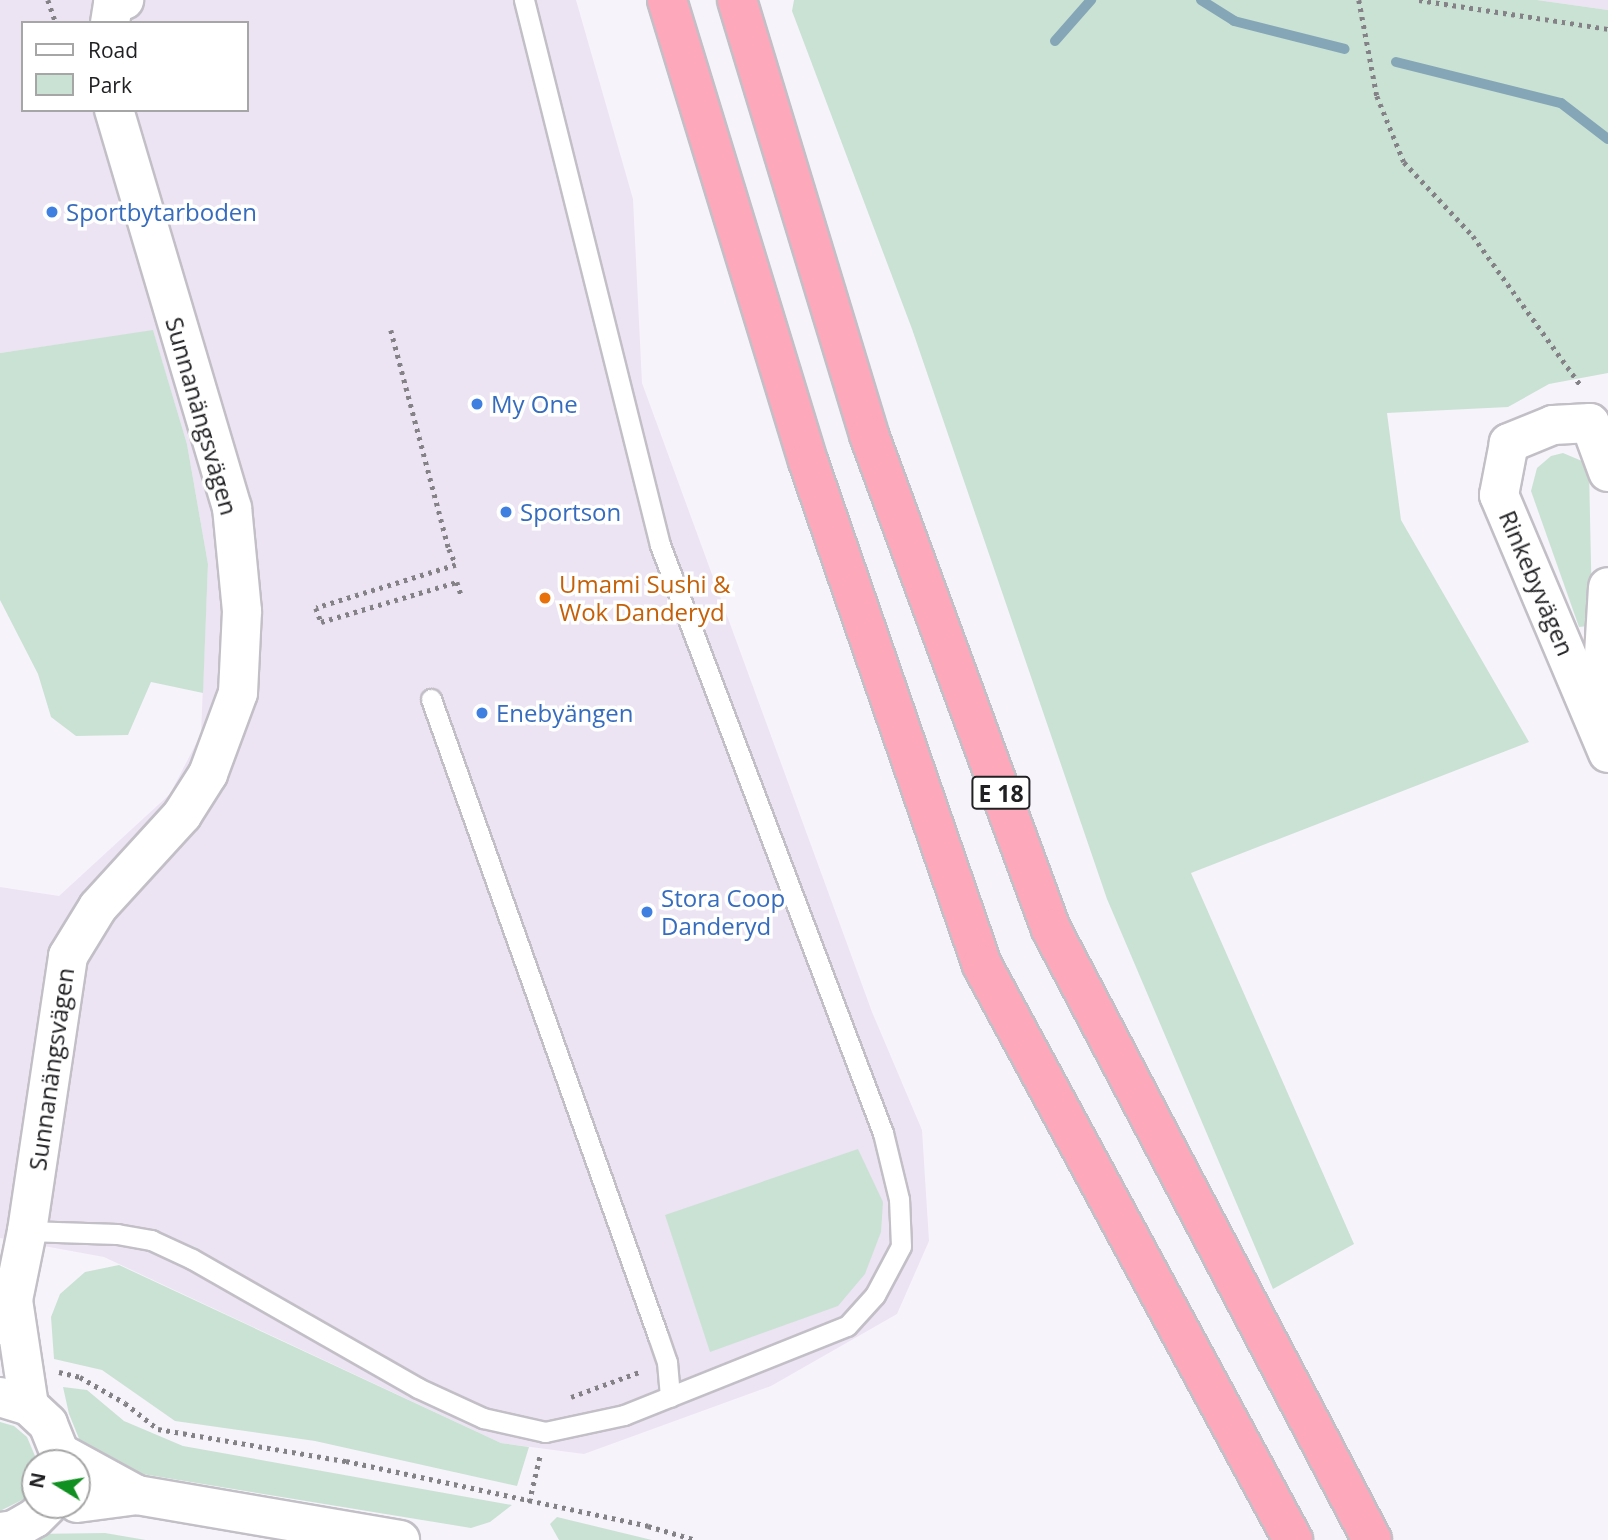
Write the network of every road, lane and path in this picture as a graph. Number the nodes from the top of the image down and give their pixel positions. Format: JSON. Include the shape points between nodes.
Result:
{"nodes":[{"id":1,"x":48,"y":0,"type":"edge"},
{"id":2,"x":124,"y":0,"type":"edge"},
{"id":3,"x":524,"y":0,"type":"edge"},
{"id":4,"x":667,"y":0,"type":"edge"},
{"id":5,"x":737,"y":0,"type":"edge"},
{"id":6,"x":1359,"y":0,"type":"edge"},
{"id":7,"x":1419,"y":0,"type":"edge"},
{"id":8,"x":55,"y":21,"type":"edge"},
{"id":9,"x":110,"y":21,"type":"edge"},
{"id":10,"x":1608,"y":29,"type":"edge"},
{"id":11,"x":115,"y":112,"type":"edge"},
{"id":12,"x":391,"y":330,"type":"dead end"},
{"id":13,"x":1587,"y":393,"type":"dead end"},
{"id":14,"x":1606,"y":459,"type":"edge"},
{"id":15,"x":1608,"y":587,"type":"edge"},
{"id":16,"x":461,"y":594,"type":"dead end"},
{"id":17,"x":430,"y":699,"type":"dead end"},
{"id":18,"x":1604,"y":742,"type":"edge"},
{"id":19,"x":27,"y":1231,"type":"junction"},
{"id":20,"x":6,"y":1313,"type":"edge"},
{"id":21,"x":667,"y":1362,"type":"junction"},
{"id":22,"x":22,"y":1365,"type":"junction"},
{"id":23,"x":670,"y":1397,"type":"junction"},
{"id":24,"x":14,"y":1402,"type":"edge"},
{"id":25,"x":545,"y":1432,"type":"junction"},
{"id":26,"x":57,"y":1449,"type":"edge"},
{"id":27,"x":91,"y":1473,"type":"edge"},
{"id":28,"x":137,"y":1495,"type":"junction"},
{"id":29,"x":91,"y":1501,"type":"edge"},
{"id":30,"x":529,"y":1502,"type":"junction"},
{"id":31,"x":34,"y":1519,"type":"edge"},
{"id":32,"x":0,"y":1532,"type":"edge"},
{"id":33,"x":400,"y":1540,"type":"edge"},
{"id":34,"x":696,"y":1540,"type":"edge"},
{"id":35,"x":1293,"y":1540,"type":"edge"},
{"id":36,"x":1372,"y":1540,"type":"edge"}],
"edges":[{"from":1,"to":8,"type":"path"},
{"from":2,"to":9,"type":"street","via":[[113,4]]},
{"from":3,"to":23,"type":"lane","via":[[660,545],[883,1133],[899,1199],[901,1246],[875,1295],[847,1326]]},
{"from":4,"to":35,"type":"highway","via":[[808,461],[982,965]]},
{"from":5,"to":36,"type":"highway","number":"E 18","via":[[869,435],[1051,929]]},
{"from":6,"to":13,"type":"path","via":[[1377,96],[1404,162],[1473,236]]},
{"from":7,"to":10,"type":"path"},
{"from":11,"to":19,"type":"street","name":"Sunnanängsvägen","via":[[232,508],[242,611],[238,693],[208,774],[182,815],[98,907],[68,956]]},
{"from":12,"to":16,"type":"path","via":[[456,565],[316,608],[321,622],[457,582]]},
{"from":14,"to":18,"type":"street","name":"Rinkebyvägen","via":[[1590,423],[1553,425],[1509,443],[1499,495]]},
{"from":15,"to":18,"type":"street","name":"Rinkebyvägen"},
{"from":17,"to":21,"type":"lane"},
{"from":19,"to":20,"type":"street","name":"Sunnanängsvägen"},
{"from":19,"to":25,"type":"lane","via":[[117,1234],[151,1240],[418,1388],[483,1418]]},
{"from":20,"to":22,"type":"street","name":"Sunnanängsvägen"},
{"from":21,"to":23,"type":"lane"},
{"from":21,"to":25,"type":"path","via":[[556,1402]]},
{"from":22,"to":24,"type":"street","name":"Sunnanängsvägen"},
{"from":22,"to":30,"type":"path","via":[[80,1377],[158,1429],[346,1461]]},
{"from":23,"to":25,"type":"lane","via":[[624,1415]]},
{"from":24,"to":26,"type":"street","via":[[48,1424]]},
{"from":25,"to":30,"type":"path"},
{"from":27,"to":28,"type":"street"},
{"from":28,"to":29,"type":"street"},
{"from":28,"to":33,"type":"street"},
{"from":30,"to":34,"type":"path"},
{"from":31,"to":32,"type":"street"}]}
